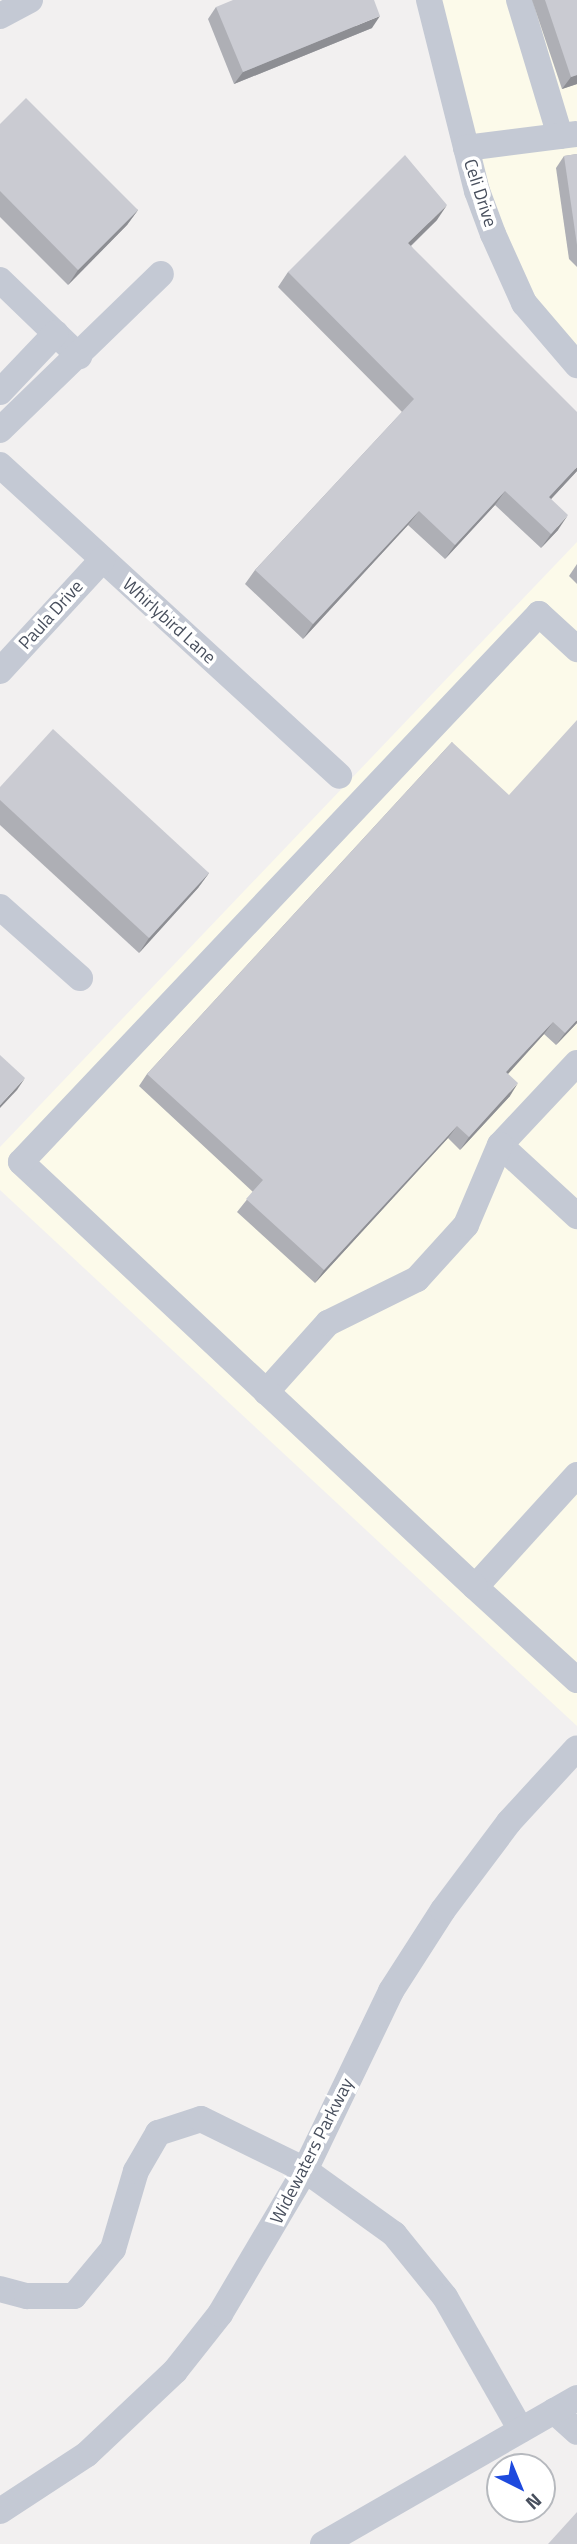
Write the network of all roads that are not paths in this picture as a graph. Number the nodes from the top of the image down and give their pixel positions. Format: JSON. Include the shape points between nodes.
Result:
{"nodes":[{"id":1,"x":30,"y":0,"type":"edge"},
{"id":2,"x":519,"y":0,"type":"edge"},
{"id":3,"x":430,"y":6,"type":"edge"},
{"id":4,"x":0,"y":16,"type":"edge"},
{"id":5,"x":568,"y":135,"type":"edge"},
{"id":6,"x":466,"y":148,"type":"junction"},
{"id":7,"x":161,"y":274,"type":"dead end"},
{"id":8,"x":4,"y":291,"type":"edge"},
{"id":9,"x":55,"y":333,"type":"junction"},
{"id":10,"x":79,"y":356,"type":"junction"},
{"id":11,"x":577,"y":365,"type":"edge"},
{"id":12,"x":0,"y":392,"type":"edge"},
{"id":13,"x":0,"y":430,"type":"edge"},
{"id":14,"x":0,"y":465,"type":"edge"},
{"id":15,"x":102,"y":560,"type":"junction"},
{"id":16,"x":577,"y":649,"type":"edge"},
{"id":17,"x":0,"y":671,"type":"edge"},
{"id":18,"x":339,"y":776,"type":"dead end"},
{"id":19,"x":0,"y":907,"type":"edge"},
{"id":20,"x":80,"y":978,"type":"dead end"},
{"id":21,"x":577,"y":1063,"type":"edge"},
{"id":22,"x":500,"y":1145,"type":"junction"},
{"id":23,"x":577,"y":1216,"type":"edge"},
{"id":24,"x":266,"y":1392,"type":"junction"},
{"id":25,"x":577,"y":1475,"type":"edge"},
{"id":26,"x":475,"y":1587,"type":"junction"},
{"id":27,"x":577,"y":1681,"type":"edge"},
{"id":28,"x":577,"y":1748,"type":"edge"},
{"id":29,"x":305,"y":2170,"type":"junction"},
{"id":30,"x":0,"y":2289,"type":"edge"},
{"id":31,"x":577,"y":2398,"type":"edge"},
{"id":32,"x":554,"y":2411,"type":"junction"},
{"id":33,"x":521,"y":2430,"type":"junction"},
{"id":34,"x":577,"y":2432,"type":"edge"},
{"id":35,"x":0,"y":2511,"type":"edge"},
{"id":36,"x":336,"y":2541,"type":"edge"}],
"edges":[{"from":1,"to":4,"type":"street"},
{"from":2,"to":5,"type":"street"},
{"from":3,"to":6,"type":"street","name":"Celi Drive"},
{"from":5,"to":6,"type":"street"},
{"from":6,"to":11,"type":"street","name":"Celi Drive","via":[[481,202],[524,303]]},
{"from":7,"to":10,"type":"street"},
{"from":8,"to":9,"type":"street"},
{"from":9,"to":10,"type":"street"},
{"from":9,"to":12,"type":"street"},
{"from":10,"to":13,"type":"street"},
{"from":14,"to":15,"type":"street","name":"Whirlybird Lane"},
{"from":15,"to":17,"type":"street","name":"Paula Drive"},
{"from":15,"to":18,"type":"street","name":"Whirlybird Lane"},
{"from":16,"to":24,"type":"street","via":[[539,614],[21,1162]]},
{"from":19,"to":20,"type":"street"},
{"from":21,"to":22,"type":"street"},
{"from":22,"to":23,"type":"street"},
{"from":22,"to":24,"type":"street","via":[[466,1225],[417,1279],[328,1323]]},
{"from":24,"to":26,"type":"street"},
{"from":25,"to":26,"type":"street"},
{"from":26,"to":27,"type":"street"},
{"from":28,"to":29,"type":"street","name":"Widewaters Parkway","via":[[509,1822],[435,1922],[391,1991]]},
{"from":29,"to":30,"type":"street","via":[[201,2119],[158,2133],[136,2171],[113,2249],[74,2296],[27,2296]]},
{"from":29,"to":33,"type":"street","via":[[394,2234],[444,2297]]},
{"from":29,"to":35,"type":"street","name":"Widewaters Parkway","via":[[220,2314],[175,2371],[87,2454]]},
{"from":31,"to":32,"type":"street"},
{"from":32,"to":33,"type":"street"},
{"from":32,"to":34,"type":"street"},
{"from":33,"to":36,"type":"street"}]}
